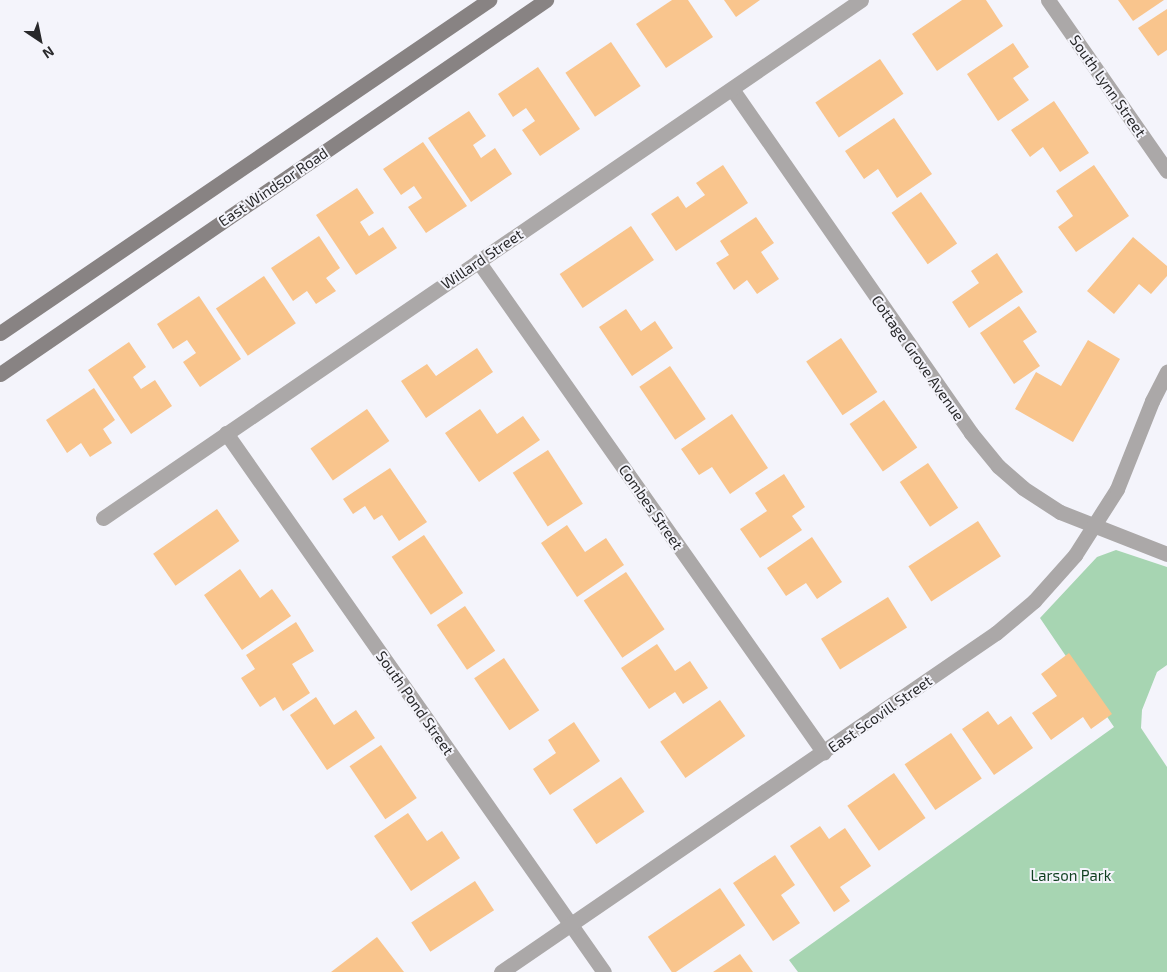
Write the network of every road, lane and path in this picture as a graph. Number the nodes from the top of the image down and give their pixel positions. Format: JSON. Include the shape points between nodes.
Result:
{"nodes":[{"id":1,"x":489,"y":0,"type":"edge"},
{"id":2,"x":546,"y":0,"type":"edge"},
{"id":3,"x":861,"y":0,"type":"edge"},
{"id":4,"x":1048,"y":0,"type":"edge"},
{"id":5,"x":732,"y":89,"type":"junction"},
{"id":6,"x":1167,"y":171,"type":"edge"},
{"id":7,"x":478,"y":261,"type":"junction"},
{"id":8,"x":0,"y":333,"type":"edge"},
{"id":9,"x":1167,"y":372,"type":"edge"},
{"id":10,"x":0,"y":374,"type":"edge"},
{"id":11,"x":226,"y":433,"type":"junction"},
{"id":12,"x":103,"y":518,"type":"dead end"},
{"id":13,"x":1093,"y":526,"type":"junction"},
{"id":14,"x":1167,"y":554,"type":"edge"},
{"id":15,"x":824,"y":753,"type":"junction"},
{"id":16,"x":571,"y":924,"type":"junction"},
{"id":17,"x":501,"y":972,"type":"edge"},
{"id":18,"x":604,"y":972,"type":"edge"}],
"edges":[{"from":1,"to":8,"type":"main road"},
{"from":2,"to":10,"type":"main road","name":"East Windsor Road"},
{"from":3,"to":5,"type":"street","name":"Willard Street"},
{"from":4,"to":6,"type":"street","name":"South Lynn Street"},
{"from":5,"to":7,"type":"street","name":"Willard Street"},
{"from":5,"to":13,"type":"street","name":"Cottage Grove Avenue","via":[[971,433],[998,466],[1023,488],[1060,512]]},
{"from":7,"to":11,"type":"street","name":"Willard Street"},
{"from":7,"to":15,"type":"street","name":"Combes Street"},
{"from":9,"to":13,"type":"street","name":"East Scovill Street","via":[[1117,489]]},
{"from":11,"to":12,"type":"street","name":"Willard Street"},
{"from":11,"to":16,"type":"street","name":"South Pond Street"},
{"from":13,"to":14,"type":"street","name":"Cottage Grove Avenue"},
{"from":13,"to":15,"type":"street","name":"East Scovill Street","via":[[1067,565],[1034,601],[996,633]]},
{"from":15,"to":16,"type":"street","name":"East Scovill Street"},
{"from":16,"to":17,"type":"street","name":"East Scovill Street"},
{"from":16,"to":18,"type":"street","name":"South Pond Street"}]}
